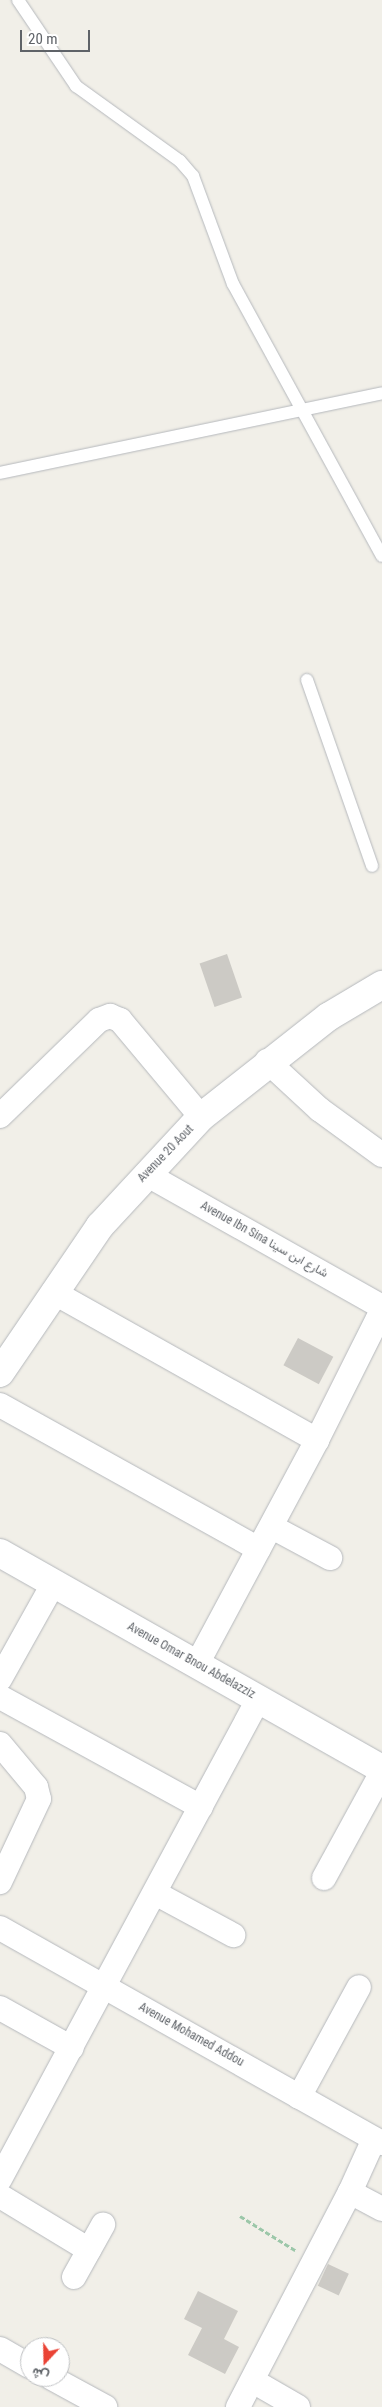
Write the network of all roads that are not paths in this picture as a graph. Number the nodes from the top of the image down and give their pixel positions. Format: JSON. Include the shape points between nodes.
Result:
{"nodes":[{"id":1,"x":18,"y":0,"type":"edge"},
{"id":2,"x":382,"y":393,"type":"edge"},
{"id":3,"x":302,"y":410,"type":"junction"},
{"id":4,"x":0,"y":473,"type":"edge"},
{"id":5,"x":382,"y":556,"type":"edge"},
{"id":6,"x":307,"y":680,"type":"dead end"},
{"id":7,"x":372,"y":866,"type":"dead end"},
{"id":8,"x":382,"y":984,"type":"edge"},
{"id":9,"x":267,"y":1061,"type":"junction"},
{"id":10,"x":0,"y":1116,"type":"edge"},
{"id":11,"x":201,"y":1117,"type":"junction"},
{"id":12,"x":382,"y":1156,"type":"edge"},
{"id":13,"x":146,"y":1174,"type":"junction"},
{"id":14,"x":53,"y":1292,"type":"junction"},
{"id":15,"x":382,"y":1308,"type":"edge"},
{"id":16,"x":1,"y":1368,"type":"edge"},
{"id":17,"x":0,"y":1405,"type":"edge"},
{"id":18,"x":317,"y":1440,"type":"junction"},
{"id":19,"x":272,"y":1527,"type":"junction"},
{"id":20,"x":259,"y":1549,"type":"junction"},
{"id":21,"x":0,"y":1553,"type":"edge"},
{"id":22,"x":330,"y":1558,"type":"dead end"},
{"id":23,"x":53,"y":1584,"type":"junction"},
{"id":24,"x":197,"y":1664,"type":"junction"},
{"id":25,"x":0,"y":1679,"type":"edge"},
{"id":26,"x":0,"y":1697,"type":"edge"},
{"id":27,"x":259,"y":1698,"type":"junction"},
{"id":28,"x":0,"y":1744,"type":"edge"},
{"id":29,"x":382,"y":1771,"type":"edge"},
{"id":30,"x":201,"y":1807,"type":"junction"},
{"id":31,"x":324,"y":1878,"type":"dead end"},
{"id":32,"x":0,"y":1882,"type":"edge"},
{"id":33,"x":155,"y":1893,"type":"junction"},
{"id":34,"x":0,"y":1928,"type":"edge"},
{"id":35,"x":233,"y":1935,"type":"dead end"},
{"id":36,"x":359,"y":1986,"type":"dead end"},
{"id":37,"x":105,"y":1987,"type":"junction"},
{"id":38,"x":0,"y":2008,"type":"edge"},
{"id":39,"x":72,"y":2048,"type":"junction"},
{"id":40,"x":299,"y":2097,"type":"junction"},
{"id":41,"x":378,"y":2141,"type":"edge"},
{"id":42,"x":3,"y":2166,"type":"edge"},
{"id":43,"x":350,"y":2192,"type":"junction"},
{"id":44,"x":0,"y":2196,"type":"edge"},
{"id":45,"x":382,"y":2209,"type":"edge"},
{"id":46,"x":103,"y":2225,"type":"dead end"},
{"id":47,"x":89,"y":2250,"type":"junction"},
{"id":48,"x":74,"y":2277,"type":"dead end"},
{"id":49,"x":0,"y":2349,"type":"edge"},
{"id":50,"x":20,"y":2360,"type":"edge"},
{"id":51,"x":253,"y":2381,"type":"junction"},
{"id":52,"x":68,"y":2387,"type":"edge"},
{"id":53,"x":104,"y":2407,"type":"edge"},
{"id":54,"x":238,"y":2407,"type":"edge"},
{"id":55,"x":298,"y":2407,"type":"edge"}],
"edges":[{"from":1,"to":3,"type":"lane","via":[[76,86],[188,169],[199,189],[214,240],[233,284]]},
{"from":2,"to":3,"type":"lane"},
{"from":3,"to":4,"type":"lane"},
{"from":3,"to":5,"type":"lane"},
{"from":6,"to":7,"type":"lane"},
{"from":8,"to":9,"type":"street","name":"Avenue 20 Aout","via":[[328,1017]]},
{"from":9,"to":11,"type":"street","name":"Avenue 20 Aout"},
{"from":9,"to":12,"type":"street","via":[[320,1109]]},
{"from":10,"to":11,"type":"street","via":[[99,1020],[110,1016],[120,1020]]},
{"from":11,"to":13,"type":"street","name":"Avenue 20 Aout"},
{"from":13,"to":14,"type":"street","name":"Avenue 20 Aout","via":[[100,1226]]},
{"from":13,"to":15,"type":"street","name":"Avenue Ibn Sina شارع ابن سينا"},
{"from":14,"to":16,"type":"street","name":"Avenue 20 Aout"},
{"from":14,"to":18,"type":"street"},
{"from":15,"to":18,"type":"street"},
{"from":17,"to":20,"type":"street"},
{"from":18,"to":19,"type":"street"},
{"from":19,"to":20,"type":"street"},
{"from":19,"to":22,"type":"street"},
{"from":20,"to":24,"type":"street"},
{"from":21,"to":23,"type":"street","name":"Avenue Omar Bnou Abdelazziz"},
{"from":23,"to":24,"type":"street","name":"Avenue Omar Bnou Abdelazziz"},
{"from":23,"to":25,"type":"street"},
{"from":24,"to":27,"type":"street","name":"Avenue Omar Bnou Abdelazziz"},
{"from":26,"to":30,"type":"street"},
{"from":27,"to":29,"type":"street","name":"Avenue Omar Bnou Abdelazziz"},
{"from":27,"to":30,"type":"street"},
{"from":28,"to":32,"type":"street","via":[[36,1787],[39,1799]]},
{"from":29,"to":31,"type":"street"},
{"from":30,"to":33,"type":"street"},
{"from":33,"to":35,"type":"street"},
{"from":33,"to":37,"type":"street"},
{"from":34,"to":37,"type":"street","name":"Avenue Mohamed Addou"},
{"from":36,"to":40,"type":"street"},
{"from":37,"to":39,"type":"street"},
{"from":37,"to":40,"type":"street","name":"Avenue Mohamed Addou"},
{"from":38,"to":39,"type":"street"},
{"from":39,"to":42,"type":"street"},
{"from":40,"to":41,"type":"street","name":"Avenue Mohamed Addou"},
{"from":41,"to":43,"type":"street"},
{"from":43,"to":45,"type":"street"},
{"from":43,"to":51,"type":"street"},
{"from":44,"to":47,"type":"street"},
{"from":46,"to":47,"type":"street"},
{"from":47,"to":48,"type":"street"},
{"from":49,"to":50,"type":"street"},
{"from":51,"to":54,"type":"street"},
{"from":51,"to":55,"type":"street"},
{"from":52,"to":53,"type":"street"}]}
